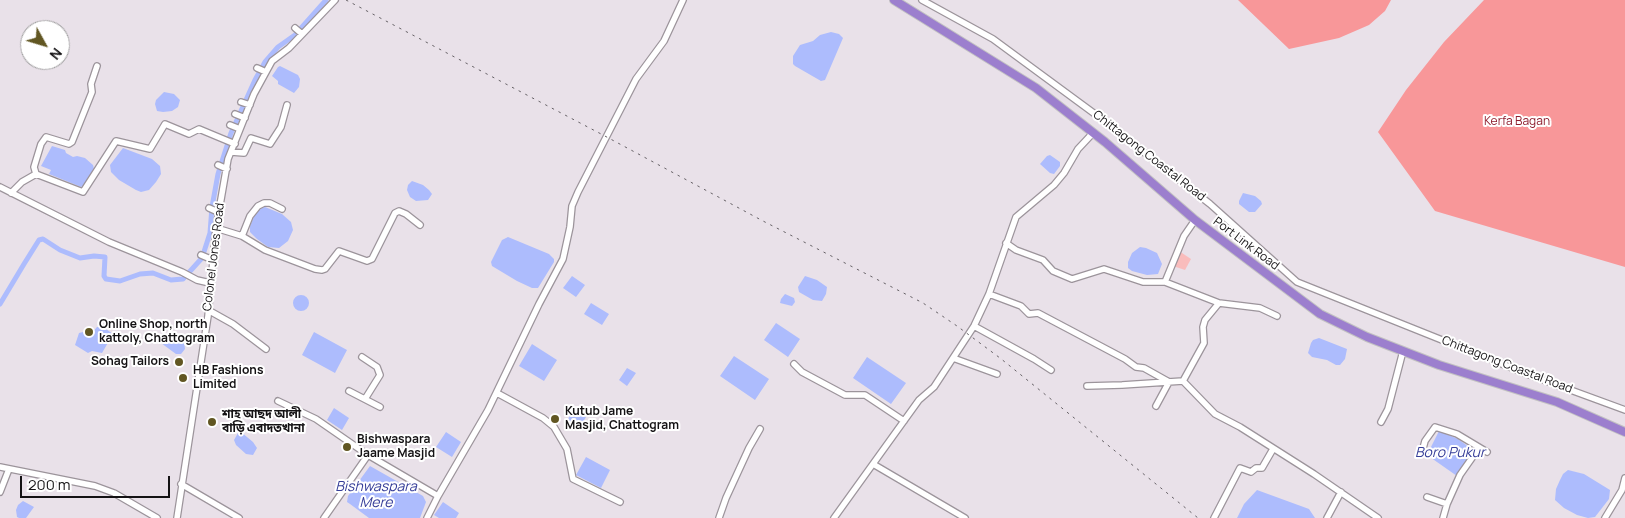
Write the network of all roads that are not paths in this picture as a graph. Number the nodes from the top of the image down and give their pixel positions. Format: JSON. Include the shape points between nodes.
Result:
{"nodes":[{"id":1,"x":335,"y":0,"type":"edge"},
{"id":2,"x":683,"y":0,"type":"edge"},
{"id":3,"x":894,"y":0,"type":"edge"},
{"id":4,"x":922,"y":0,"type":"edge"},
{"id":5,"x":295,"y":28,"type":"dead end"},
{"id":6,"x":302,"y":34,"type":"junction"},
{"id":7,"x":97,"y":66,"type":"dead end"},
{"id":8,"x":257,"y":68,"type":"dead end"},
{"id":9,"x":266,"y":72,"type":"junction"},
{"id":10,"x":241,"y":102,"type":"dead end"},
{"id":11,"x":249,"y":105,"type":"junction"},
{"id":12,"x":287,"y":105,"type":"dead end"},
{"id":13,"x":235,"y":114,"type":"dead end"},
{"id":14,"x":244,"y":118,"type":"junction"},
{"id":15,"x":230,"y":125,"type":"dead end"},
{"id":16,"x":239,"y":129,"type":"junction"},
{"id":17,"x":1093,"y":133,"type":"junction"},
{"id":18,"x":234,"y":143,"type":"junction"},
{"id":19,"x":231,"y":152,"type":"junction"},
{"id":20,"x":218,"y":165,"type":"dead end"},
{"id":21,"x":226,"y":169,"type":"junction"},
{"id":22,"x":36,"y":174,"type":"junction"},
{"id":23,"x":0,"y":187,"type":"edge"},
{"id":24,"x":11,"y":193,"type":"junction"},
{"id":25,"x":209,"y":208,"type":"dead end"},
{"id":26,"x":282,"y":209,"type":"dead end"},
{"id":27,"x":218,"y":212,"type":"junction"},
{"id":28,"x":1195,"y":220,"type":"junction"},
{"id":29,"x":420,"y":225,"type":"dead end"},
{"id":30,"x":216,"y":228,"type":"junction"},
{"id":31,"x":242,"y":236,"type":"junction"},
{"id":32,"x":1006,"y":243,"type":"junction"},
{"id":33,"x":201,"y":255,"type":"dead end"},
{"id":34,"x":211,"y":259,"type":"junction"},
{"id":35,"x":1165,"y":282,"type":"junction"},
{"id":36,"x":210,"y":283,"type":"junction"},
{"id":37,"x":989,"y":294,"type":"junction"},
{"id":38,"x":1219,"y":303,"type":"junction"},
{"id":39,"x":208,"y":310,"type":"junction"},
{"id":40,"x":1277,"y":316,"type":"dead end"},
{"id":41,"x":974,"y":326,"type":"junction"},
{"id":42,"x":266,"y":349,"type":"dead end"},
{"id":43,"x":1403,"y":351,"type":"junction"},
{"id":44,"x":362,"y":357,"type":"dead end"},
{"id":45,"x":953,"y":358,"type":"junction"},
{"id":46,"x":794,"y":364,"type":"dead end"},
{"id":47,"x":1051,"y":370,"type":"dead end"},
{"id":48,"x":997,"y":374,"type":"dead end"},
{"id":49,"x":1183,"y":381,"type":"junction"},
{"id":50,"x":1169,"y":382,"type":"junction"},
{"id":51,"x":1088,"y":386,"type":"dead end"},
{"id":52,"x":348,"y":391,"type":"dead end"},
{"id":53,"x":497,"y":393,"type":"junction"},
{"id":54,"x":365,"y":399,"type":"junction"},
{"id":55,"x":278,"y":401,"type":"dead end"},
{"id":56,"x":1156,"y":406,"type":"dead end"},
{"id":57,"x":380,"y":407,"type":"dead end"},
{"id":58,"x":1625,"y":410,"type":"edge"},
{"id":59,"x":904,"y":421,"type":"junction"},
{"id":60,"x":1381,"y":422,"type":"dead end"},
{"id":61,"x":760,"y":429,"type":"dead end"},
{"id":62,"x":1625,"y":432,"type":"edge"},
{"id":63,"x":1479,"y":448,"type":"junction"},
{"id":64,"x":1272,"y":449,"type":"junction"},
{"id":65,"x":1422,"y":452,"type":"dead end"},
{"id":66,"x":1487,"y":452,"type":"dead end"},
{"id":67,"x":368,"y":455,"type":"junction"},
{"id":68,"x":873,"y":464,"type":"junction"},
{"id":69,"x":0,"y":467,"type":"edge"},
{"id":70,"x":10,"y":469,"type":"junction"},
{"id":71,"x":1625,"y":478,"type":"edge"},
{"id":72,"x":181,"y":484,"type":"junction"},
{"id":73,"x":0,"y":492,"type":"edge"},
{"id":74,"x":1341,"y":492,"type":"junction"},
{"id":75,"x":438,"y":496,"type":"junction"},
{"id":76,"x":1427,"y":497,"type":"dead end"},
{"id":77,"x":620,"y":502,"type":"dead end"},
{"id":78,"x":1446,"y":504,"type":"junction"},
{"id":79,"x":157,"y":518,"type":"edge"},
{"id":80,"x":177,"y":518,"type":"edge"},
{"id":81,"x":239,"y":518,"type":"edge"},
{"id":82,"x":324,"y":518,"type":"edge"},
{"id":83,"x":427,"y":518,"type":"edge"},
{"id":84,"x":719,"y":518,"type":"edge"},
{"id":85,"x":834,"y":518,"type":"edge"},
{"id":86,"x":965,"y":518,"type":"edge"},
{"id":87,"x":1214,"y":518,"type":"edge"},
{"id":88,"x":1327,"y":518,"type":"edge"},
{"id":89,"x":1378,"y":518,"type":"edge"},
{"id":90,"x":1443,"y":518,"type":"edge"},
{"id":91,"x":1605,"y":518,"type":"edge"}],
"edges":[{"from":1,"to":6,"type":"street","name":"Colonel Jones Road"},
{"from":2,"to":53,"type":"street","via":[[664,41],[636,79],[578,192],[572,206],[563,259]]},
{"from":3,"to":17,"type":"highway","name":"Port Link Road","via":[[1036,88]]},
{"from":4,"to":58,"type":"street","name":"Chittagong Coastal Road","via":[[993,39],[1098,117],[1210,204],[1298,282]]},
{"from":5,"to":6,"type":"street"},
{"from":6,"to":9,"type":"street","name":"Colonel Jones Road","via":[[272,61]]},
{"from":7,"to":22,"type":"street","via":[[92,92],[72,142],[69,144],[46,137],[34,167]]},
{"from":8,"to":9,"type":"street"},
{"from":9,"to":11,"type":"street","name":"Colonel Jones Road"},
{"from":10,"to":11,"type":"street"},
{"from":11,"to":14,"type":"street","name":"Colonel Jones Road"},
{"from":12,"to":19,"type":"street","via":[[282,126],[270,144],[251,138],[244,153]]},
{"from":13,"to":14,"type":"street"},
{"from":14,"to":16,"type":"street","name":"Colonel Jones Road"},
{"from":15,"to":16,"type":"street"},
{"from":16,"to":18,"type":"street","name":"Colonel Jones Road"},
{"from":17,"to":28,"type":"highway","name":"Port Link Road"},
{"from":17,"to":32,"type":"street","via":[[1078,148],[1054,185],[1016,217]]},
{"from":18,"to":19,"type":"street","name":"Colonel Jones Road"},
{"from":18,"to":22,"type":"street","via":[[198,129],[189,134],[165,124],[150,149],[116,141],[83,192]]},
{"from":19,"to":21,"type":"street","name":"Colonel Jones Road"},
{"from":20,"to":21,"type":"street"},
{"from":21,"to":27,"type":"street","name":"Colonel Jones Road"},
{"from":22,"to":24,"type":"street"},
{"from":23,"to":24,"type":"street"},
{"from":24,"to":36,"type":"street","via":[[109,242]]},
{"from":25,"to":27,"type":"street"},
{"from":26,"to":31,"type":"street","via":[[270,203],[258,206]]},
{"from":27,"to":30,"type":"street","name":"Colonel Jones Road"},
{"from":28,"to":35,"type":"street","via":[[1184,236]]},
{"from":28,"to":43,"type":"highway","name":"Port Link Road","via":[[1320,314]]},
{"from":29,"to":31,"type":"street","via":[[399,211],[372,259],[367,261],[339,251],[322,270],[265,250]]},
{"from":30,"to":31,"type":"street"},
{"from":30,"to":34,"type":"street","name":"Colonel Jones Road"},
{"from":32,"to":35,"type":"street","via":[[1043,260],[1053,271],[1072,279],[1104,269],[1143,282]]},
{"from":32,"to":37,"type":"street"},
{"from":33,"to":34,"type":"street"},
{"from":34,"to":36,"type":"street","name":"Colonel Jones Road"},
{"from":35,"to":38,"type":"street"},
{"from":36,"to":39,"type":"street","name":"Colonel Jones Road"},
{"from":37,"to":41,"type":"street"},
{"from":37,"to":50,"type":"street","via":[[1021,306],[1029,314],[1038,313]]},
{"from":38,"to":40,"type":"street","via":[[1260,308]]},
{"from":38,"to":49,"type":"street","via":[[1205,320],[1204,343]]},
{"from":39,"to":42,"type":"street"},
{"from":39,"to":72,"type":"street","name":"Colonel Jones Road"},
{"from":41,"to":45,"type":"street"},
{"from":41,"to":47,"type":"street"},
{"from":43,"to":60,"type":"street","via":[[1388,410]]},
{"from":43,"to":62,"type":"highway","name":"Port Link Road","via":[[1557,402]]},
{"from":44,"to":54,"type":"street","via":[[377,367],[380,375]]},
{"from":45,"to":48,"type":"street"},
{"from":45,"to":59,"type":"street","via":[[934,387],[919,400]]},
{"from":46,"to":59,"type":"street","via":[[802,372],[845,395],[866,395]]},
{"from":49,"to":50,"type":"street"},
{"from":49,"to":64,"type":"street","via":[[1216,414]]},
{"from":50,"to":51,"type":"street"},
{"from":50,"to":56,"type":"street"},
{"from":52,"to":54,"type":"street"},
{"from":53,"to":75,"type":"street"},
{"from":53,"to":77,"type":"street","via":[[554,427],[567,449],[572,477]]},
{"from":54,"to":57,"type":"street"},
{"from":55,"to":67,"type":"street","via":[[316,419]]},
{"from":59,"to":68,"type":"street"},
{"from":61,"to":84,"type":"street"},
{"from":63,"to":65,"type":"street","via":[[1457,434],[1435,427]]},
{"from":63,"to":66,"type":"street"},
{"from":63,"to":78,"type":"street","via":[[1460,475]]},
{"from":64,"to":74,"type":"street"},
{"from":64,"to":87,"type":"street","via":[[1262,468],[1251,472],[1240,468]]},
{"from":67,"to":75,"type":"street"},
{"from":67,"to":82,"type":"street"},
{"from":68,"to":85,"type":"street"},
{"from":68,"to":86,"type":"street"},
{"from":69,"to":70,"type":"street"},
{"from":70,"to":73,"type":"street"},
{"from":70,"to":79,"type":"street","via":[[95,486]]},
{"from":71,"to":91,"type":"street","via":[[1622,490]]},
{"from":72,"to":80,"type":"street","name":"Colonel Jones Road"},
{"from":72,"to":81,"type":"street"},
{"from":74,"to":88,"type":"street"},
{"from":74,"to":89,"type":"street"},
{"from":75,"to":83,"type":"street"},
{"from":76,"to":78,"type":"street"},
{"from":78,"to":90,"type":"street"}]}
